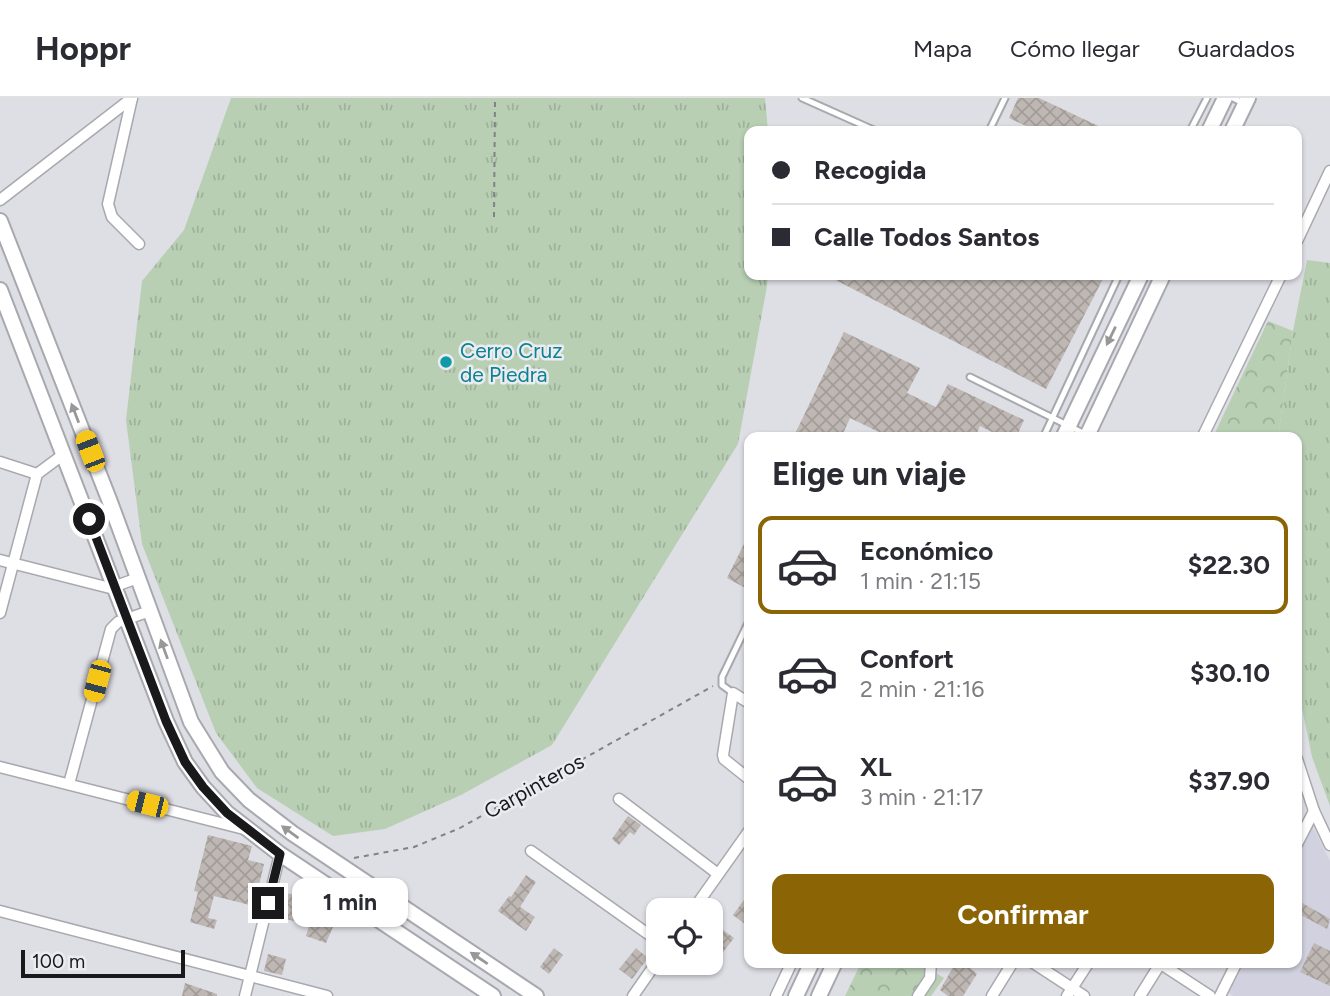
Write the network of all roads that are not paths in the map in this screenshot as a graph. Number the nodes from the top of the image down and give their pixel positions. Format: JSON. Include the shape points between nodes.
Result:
{"nodes":[{"id":1,"x":132,"y":98,"type":"edge"},
{"id":2,"x":802,"y":98,"type":"edge"},
{"id":3,"x":1005,"y":98,"type":"edge"},
{"id":4,"x":1207,"y":98,"type":"edge"},
{"id":5,"x":1225,"y":98,"type":"edge"},
{"id":6,"x":1242,"y":100,"type":"edge"},
{"id":7,"x":865,"y":126,"type":"edge"},
{"id":8,"x":991,"y":126,"type":"edge"},
{"id":9,"x":1193,"y":126,"type":"edge"},
{"id":10,"x":1211,"y":126,"type":"edge"},
{"id":11,"x":1234,"y":126,"type":"edge"},
{"id":12,"x":1330,"y":171,"type":"edge"},
{"id":13,"x":0,"y":201,"type":"edge"},
{"id":14,"x":0,"y":221,"type":"edge"},
{"id":15,"x":1302,"y":228,"type":"edge"},
{"id":16,"x":139,"y":244,"type":"dead end"},
{"id":17,"x":1117,"y":280,"type":"edge"},
{"id":18,"x":1139,"y":280,"type":"edge"},
{"id":19,"x":1161,"y":280,"type":"edge"},
{"id":20,"x":1279,"y":280,"type":"edge"},
{"id":21,"x":0,"y":290,"type":"edge"},
{"id":22,"x":970,"y":377,"type":"dead end"},
{"id":23,"x":1052,"y":418,"type":"junction"},
{"id":24,"x":1046,"y":432,"type":"edge"},
{"id":25,"x":1065,"y":432,"type":"edge"},
{"id":26,"x":1089,"y":432,"type":"edge"},
{"id":27,"x":1205,"y":432,"type":"edge"},
{"id":28,"x":64,"y":454,"type":"junction"},
{"id":29,"x":0,"y":462,"type":"edge"},
{"id":30,"x":37,"y":474,"type":"junction"},
{"id":31,"x":0,"y":560,"type":"edge"},
{"id":32,"x":13,"y":564,"type":"junction"},
{"id":33,"x":138,"y":578,"type":"junction"},
{"id":34,"x":116,"y":588,"type":"junction"},
{"id":35,"x":150,"y":611,"type":"junction"},
{"id":36,"x":0,"y":613,"type":"edge"},
{"id":37,"x":127,"y":618,"type":"junction"},
{"id":38,"x":744,"y":632,"type":"edge"},
{"id":39,"x":733,"y":693,"type":"junction"},
{"id":40,"x":744,"y":700,"type":"edge"},
{"id":41,"x":0,"y":767,"type":"edge"},
{"id":42,"x":1302,"y":774,"type":"edge"},
{"id":43,"x":744,"y":775,"type":"edge"},
{"id":44,"x":69,"y":784,"type":"junction"},
{"id":45,"x":619,"y":799,"type":"dead end"},
{"id":46,"x":1314,"y":811,"type":"junction"},
{"id":47,"x":248,"y":831,"type":"junction"},
{"id":48,"x":1302,"y":834,"type":"edge"},
{"id":49,"x":744,"y":838,"type":"edge"},
{"id":50,"x":1330,"y":845,"type":"edge"},
{"id":51,"x":531,"y":851,"type":"dead end"},
{"id":52,"x":280,"y":854,"type":"junction"},
{"id":53,"x":718,"y":874,"type":"junction"},
{"id":54,"x":701,"y":898,"type":"edge"},
{"id":55,"x":0,"y":912,"type":"edge"},
{"id":56,"x":646,"y":932,"type":"edge"},
{"id":57,"x":789,"y":968,"type":"edge"},
{"id":58,"x":809,"y":968,"type":"edge"},
{"id":59,"x":832,"y":968,"type":"edge"},
{"id":60,"x":931,"y":968,"type":"edge"},
{"id":61,"x":1009,"y":968,"type":"edge"},
{"id":62,"x":1039,"y":968,"type":"edge"},
{"id":63,"x":1085,"y":968,"type":"edge"},
{"id":64,"x":1156,"y":968,"type":"edge"},
{"id":65,"x":1167,"y":968,"type":"edge"},
{"id":66,"x":1234,"y":968,"type":"edge"},
{"id":67,"x":648,"y":975,"type":"edge"},
{"id":68,"x":250,"y":977,"type":"junction"},
{"id":69,"x":1069,"y":992,"type":"edge"},
{"id":70,"x":245,"y":996,"type":"edge"},
{"id":71,"x":327,"y":996,"type":"edge"},
{"id":72,"x":493,"y":996,"type":"edge"},
{"id":73,"x":536,"y":996,"type":"edge"},
{"id":74,"x":633,"y":996,"type":"edge"},
{"id":75,"x":776,"y":996,"type":"edge"},
{"id":76,"x":796,"y":996,"type":"edge"},
{"id":77,"x":819,"y":996,"type":"edge"},
{"id":78,"x":918,"y":996,"type":"edge"},
{"id":79,"x":992,"y":996,"type":"edge"},
{"id":80,"x":1084,"y":996,"type":"edge"},
{"id":81,"x":1140,"y":996,"type":"edge"},
{"id":82,"x":1210,"y":996,"type":"edge"},
{"id":83,"x":1220,"y":996,"type":"edge"}],
"edges":[{"from":1,"to":13,"type":"street"},
{"from":1,"to":16,"type":"street","via":[[108,204],[112,217]]},
{"from":2,"to":7,"type":"lane"},
{"from":3,"to":8,"type":"lane"},
{"from":4,"to":9,"type":"lane"},
{"from":5,"to":10,"type":"main road"},
{"from":6,"to":11,"type":"main road"},
{"from":12,"to":15,"type":"street"},
{"from":33,"to":14,"type":"main road","one_way":true},
{"from":17,"to":23,"type":"lane"},
{"from":18,"to":25,"type":"main road","one_way":true},
{"from":19,"to":26,"type":"main road"},
{"from":20,"to":27,"type":"street"},
{"from":21,"to":28,"type":"main road"},
{"from":22,"to":23,"type":"lane"},
{"from":23,"to":24,"type":"lane"},
{"from":23,"to":25,"type":"lane"},
{"from":28,"to":30,"type":"street"},
{"from":28,"to":34,"type":"main road"},
{"from":29,"to":30,"type":"street"},
{"from":30,"to":32,"type":"street"},
{"from":31,"to":32,"type":"street"},
{"from":32,"to":34,"type":"street"},
{"from":32,"to":36,"type":"street"},
{"from":33,"to":34,"type":"street"},
{"from":33,"to":35,"type":"main road"},
{"from":34,"to":37,"type":"main road"},
{"from":35,"to":37,"type":"street"},
{"from":73,"to":35,"type":"main road","one_way":true,"via":[[249,800],[222,772],[191,722]]},
{"from":37,"to":44,"type":"street","via":[[111,629]]},
{"from":37,"to":47,"type":"main road","via":[[185,762],[211,796]]},
{"from":38,"to":39,"type":"lane","via":[[721,682]]},
{"from":39,"to":40,"type":"street"},
{"from":39,"to":43,"type":"street","via":[[723,755]]},
{"from":41,"to":44,"type":"street"},
{"from":42,"to":46,"type":"street"},
{"from":44,"to":47,"type":"street"},
{"from":45,"to":53,"type":"street"},
{"from":46,"to":48,"type":"street"},
{"from":46,"to":50,"type":"street"},
{"from":47,"to":52,"type":"main road"},
{"from":49,"to":53,"type":"street"},
{"from":51,"to":56,"type":"street"},
{"from":52,"to":68,"type":"street"},
{"from":52,"to":72,"type":"main road"},
{"from":53,"to":54,"type":"street"},
{"from":55,"to":68,"type":"street"},
{"from":57,"to":75,"type":"street"},
{"from":58,"to":76,"type":"main road"},
{"from":59,"to":77,"type":"main road"},
{"from":60,"to":78,"type":"street","via":[[930,978]]},
{"from":61,"to":79,"type":"street"},
{"from":62,"to":69,"type":"street"},
{"from":63,"to":69,"type":"street"},
{"from":64,"to":81,"type":"street"},
{"from":65,"to":82,"type":"street"},
{"from":66,"to":83,"type":"street"},
{"from":67,"to":74,"type":"street"},
{"from":68,"to":70,"type":"street"},
{"from":68,"to":71,"type":"street"},
{"from":69,"to":80,"type":"street"}]}
